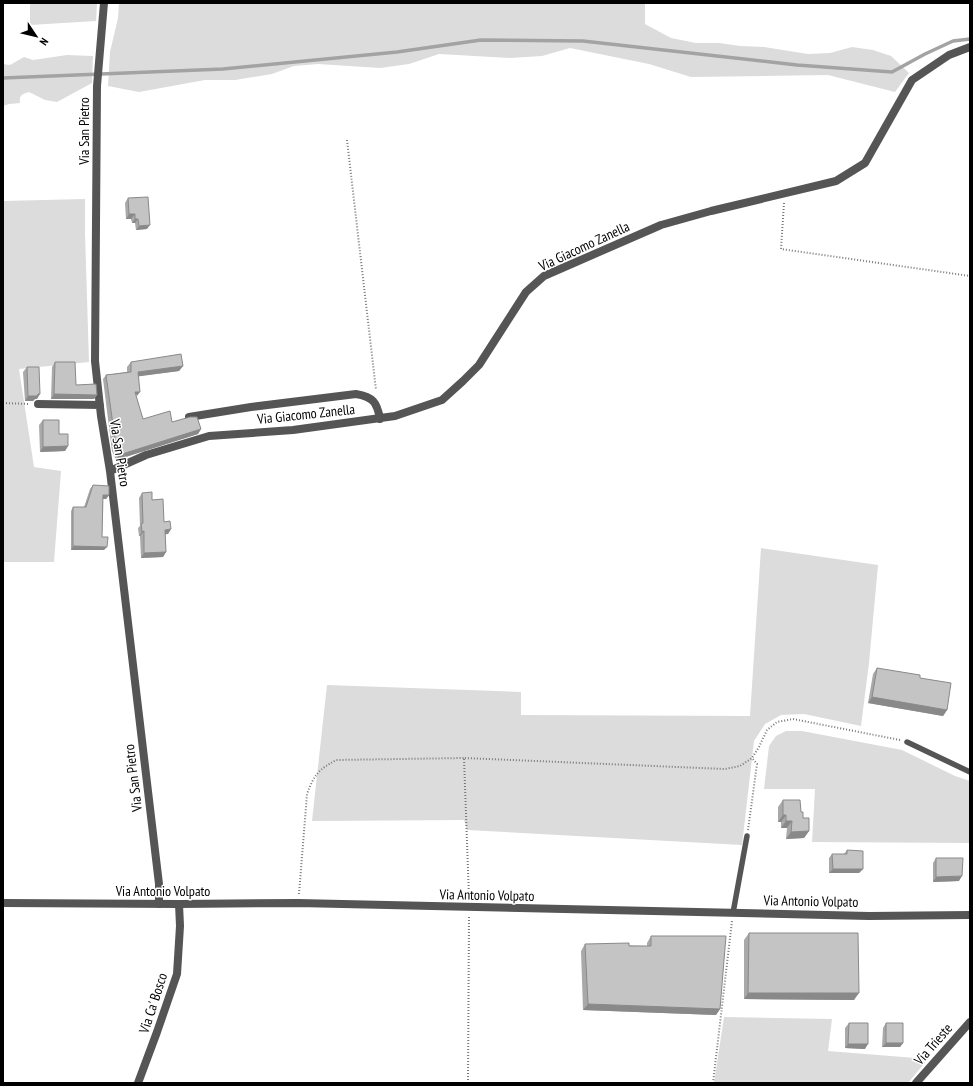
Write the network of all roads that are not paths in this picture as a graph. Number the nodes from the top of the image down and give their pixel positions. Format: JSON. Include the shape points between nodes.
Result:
{"nodes":[{"id":1,"x":104,"y":3,"type":"edge"},
{"id":2,"x":970,"y":47,"type":"edge"},
{"id":3,"x":41,"y":403,"type":"road end"},
{"id":4,"x":100,"y":405,"type":"junction"},
{"id":5,"x":189,"y":418,"type":"edge"},
{"id":6,"x":380,"y":418,"type":"junction"},
{"id":7,"x":110,"y":471,"type":"junction"},
{"id":8,"x":907,"y":742,"type":"road end"},
{"id":9,"x":970,"y":772,"type":"edge"},
{"id":10,"x":747,"y":836,"type":"road end"},
{"id":11,"x":3,"y":903,"type":"edge"},
{"id":12,"x":159,"y":904,"type":"junction"},
{"id":13,"x":179,"y":904,"type":"junction"},
{"id":14,"x":733,"y":913,"type":"junction"},
{"id":15,"x":970,"y":915,"type":"edge"},
{"id":16,"x":970,"y":1022,"type":"edge"},
{"id":17,"x":138,"y":1083,"type":"edge"},
{"id":18,"x":916,"y":1083,"type":"edge"}],
"edges":[{"from":1,"to":4,"type":"street","name":"Via San Pietro","via":[[97,86],[95,361]]},
{"from":2,"to":6,"type":"street","name":"Via Giacomo Zanella","via":[[949,55],[912,80],[865,163],[836,181],[661,225],[544,276],[526,292],[479,365],[442,400],[395,416]]},
{"from":3,"to":4,"type":"street"},
{"from":4,"to":7,"type":"street","name":"Via San Pietro"},
{"from":5,"to":6,"type":"street","via":[[244,408],[356,394],[371,399],[377,406]]},
{"from":6,"to":7,"type":"street","name":"Via Giacomo Zanella","via":[[293,430],[209,436],[146,455]]},
{"from":7,"to":12,"type":"street","name":"Via San Pietro","via":[[157,868]]},
{"from":8,"to":9,"type":"lane"},
{"from":10,"to":14,"type":"lane"},
{"from":11,"to":12,"type":"street","name":"Via Antonio Volpato"},
{"from":12,"to":13,"type":"street","name":"Via Antonio Volpato"},
{"from":13,"to":14,"type":"street","name":"Via Antonio Volpato","via":[[298,903]]},
{"from":13,"to":17,"type":"street","name":"Via Ca' Bosco","via":[[177,974]]},
{"from":14,"to":15,"type":"street","name":"Via Antonio Volpato"},
{"from":16,"to":18,"type":"street","name":"Via Trieste"}]}
